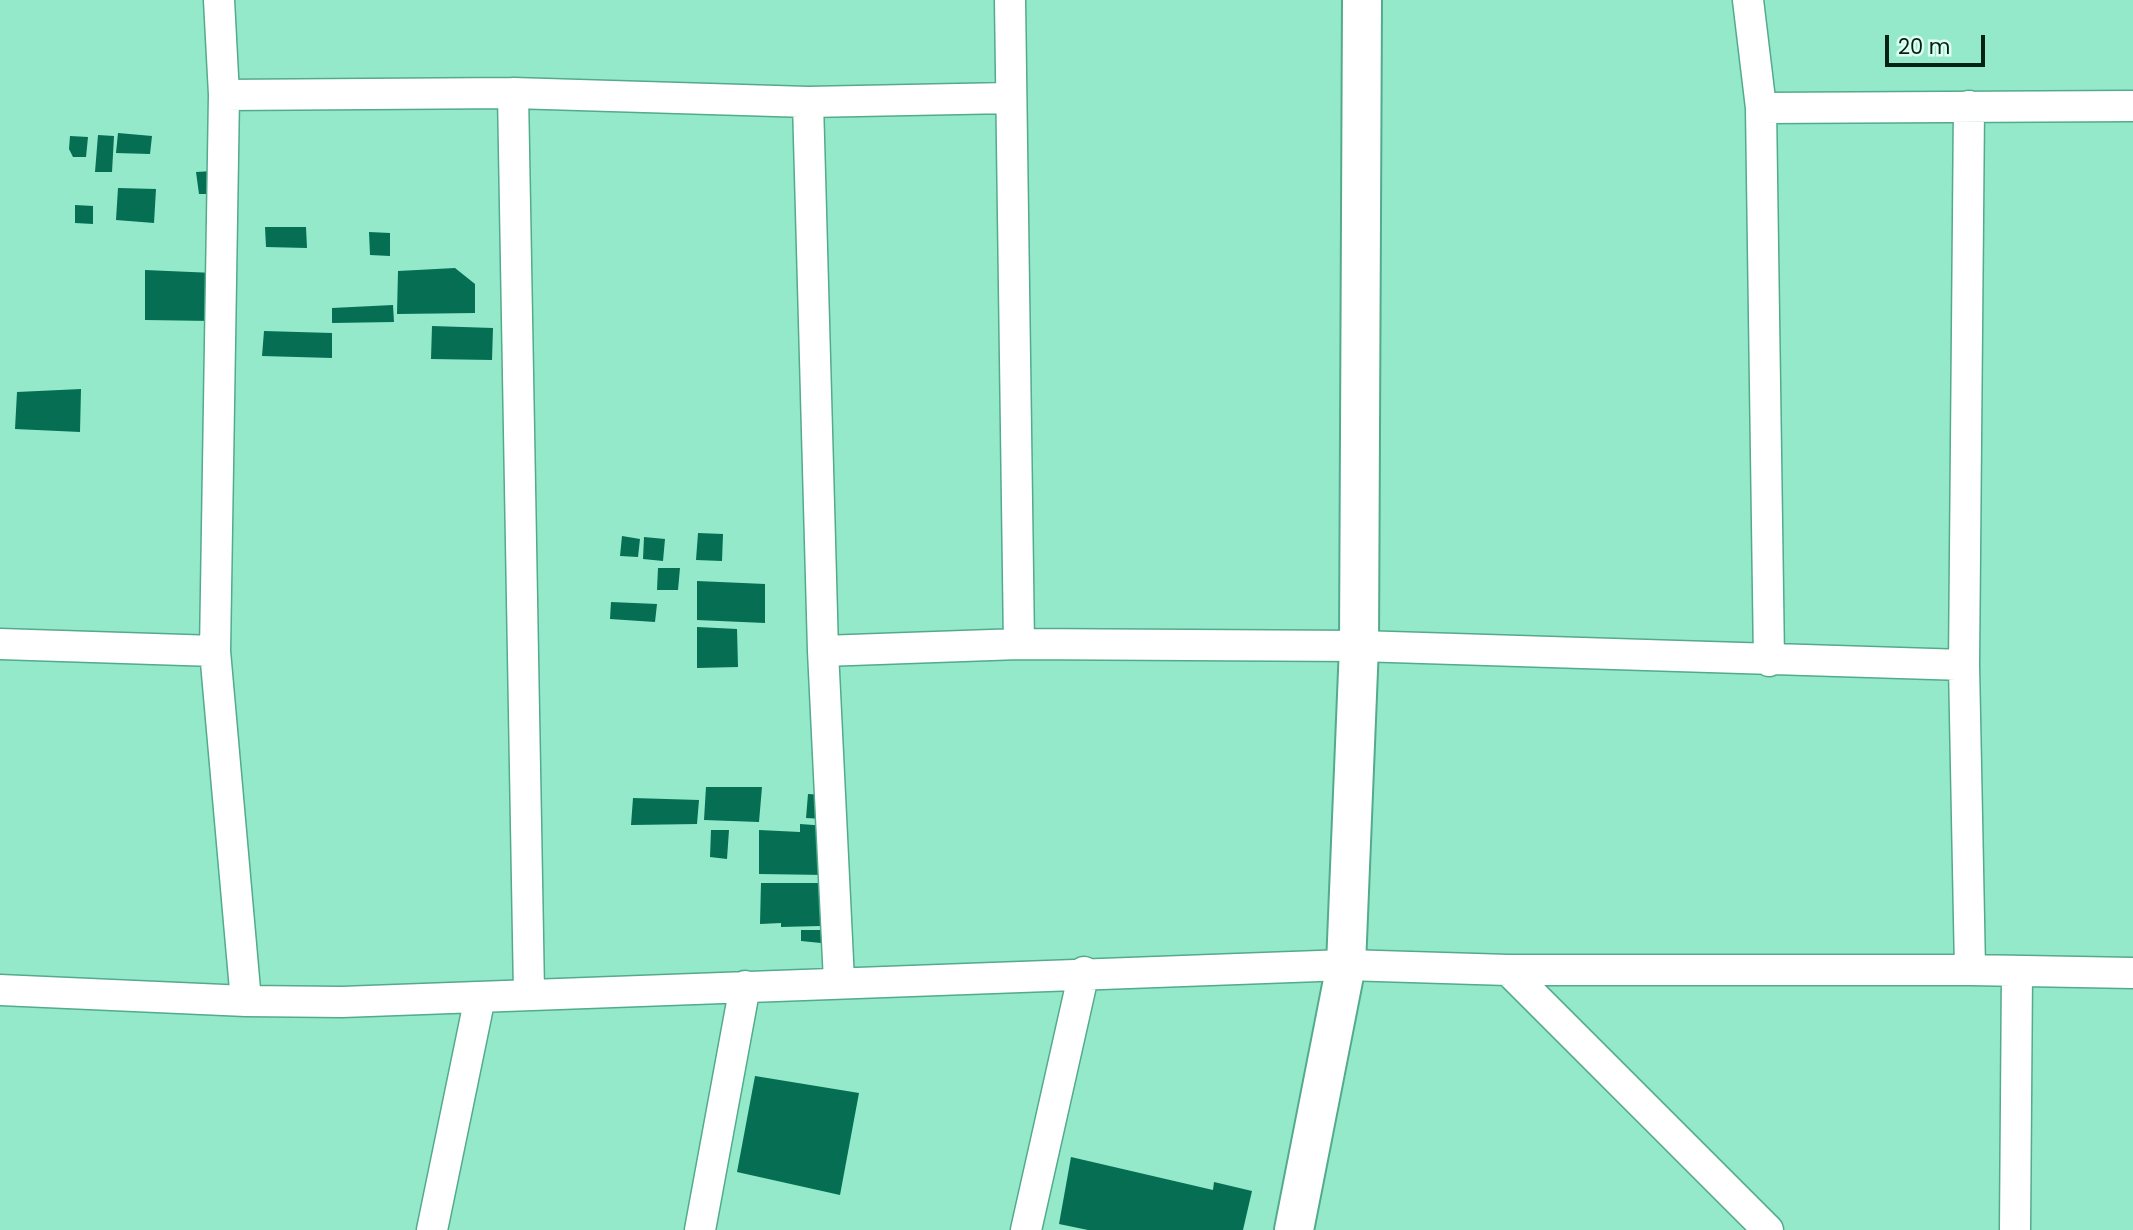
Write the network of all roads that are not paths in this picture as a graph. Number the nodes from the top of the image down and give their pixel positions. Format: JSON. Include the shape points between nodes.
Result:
{"nodes":[{"id":1,"x":219,"y":0,"type":"edge"},
{"id":2,"x":1010,"y":0,"type":"edge"},
{"id":3,"x":1362,"y":0,"type":"edge"},
{"id":4,"x":1748,"y":0,"type":"edge"},
{"id":5,"x":513,"y":93,"type":"junction"},
{"id":6,"x":224,"y":95,"type":"junction"},
{"id":7,"x":1009,"y":98,"type":"junction"},
{"id":8,"x":808,"y":102,"type":"junction"},
{"id":9,"x":1969,"y":106,"type":"junction"},
{"id":10,"x":2133,"y":106,"type":"edge"},
{"id":11,"x":1761,"y":108,"type":"junction"},
{"id":12,"x":0,"y":644,"type":"edge"},
{"id":13,"x":1019,"y":644,"type":"junction"},
{"id":14,"x":1359,"y":646,"type":"junction"},
{"id":15,"x":215,"y":651,"type":"junction"},
{"id":16,"x":823,"y":651,"type":"junction"},
{"id":17,"x":1769,"y":661,"type":"junction"},
{"id":18,"x":1964,"y":665,"type":"junction"},
{"id":19,"x":1346,"y":965,"type":"junction"},
{"id":20,"x":1508,"y":970,"type":"junction"},
{"id":21,"x":1970,"y":970,"type":"junction"},
{"id":22,"x":1084,"y":972,"type":"junction"},
{"id":23,"x":2017,"y":972,"type":"junction"},
{"id":24,"x":2133,"y":974,"type":"edge"},
{"id":25,"x":839,"y":981,"type":"junction"},
{"id":26,"x":744,"y":986,"type":"junction"},
{"id":27,"x":0,"y":990,"type":"edge"},
{"id":28,"x":529,"y":993,"type":"junction"},
{"id":29,"x":480,"y":997,"type":"junction"},
{"id":30,"x":246,"y":1001,"type":"junction"},
{"id":31,"x":432,"y":1230,"type":"edge"},
{"id":32,"x":700,"y":1230,"type":"edge"},
{"id":33,"x":1026,"y":1230,"type":"edge"},
{"id":34,"x":1294,"y":1230,"type":"edge"},
{"id":35,"x":1768,"y":1230,"type":"edge"},
{"id":36,"x":2015,"y":1230,"type":"edge"}],
"edges":[{"from":1,"to":6,"type":"street"},
{"from":2,"to":7,"type":"street"},
{"from":3,"to":14,"type":"street"},
{"from":4,"to":11,"type":"street"},
{"from":5,"to":6,"type":"street"},
{"from":5,"to":8,"type":"street"},
{"from":5,"to":28,"type":"street"},
{"from":6,"to":15,"type":"street"},
{"from":7,"to":8,"type":"street"},
{"from":7,"to":13,"type":"street"},
{"from":8,"to":16,"type":"street"},
{"from":9,"to":10,"type":"street"},
{"from":9,"to":11,"type":"street"},
{"from":9,"to":18,"type":"street"},
{"from":11,"to":17,"type":"street"},
{"from":12,"to":15,"type":"street"},
{"from":13,"to":14,"type":"street"},
{"from":13,"to":16,"type":"street"},
{"from":14,"to":17,"type":"street"},
{"from":14,"to":19,"type":"street"},
{"from":15,"to":30,"type":"street"},
{"from":16,"to":25,"type":"street"},
{"from":17,"to":18,"type":"street"},
{"from":18,"to":21,"type":"street"},
{"from":19,"to":20,"type":"street"},
{"from":19,"to":22,"type":"street"},
{"from":19,"to":34,"type":"street"},
{"from":20,"to":21,"type":"street"},
{"from":20,"to":35,"type":"street"},
{"from":21,"to":23,"type":"street"},
{"from":22,"to":25,"type":"street"},
{"from":22,"to":33,"type":"street"},
{"from":23,"to":24,"type":"street"},
{"from":23,"to":36,"type":"street"},
{"from":25,"to":26,"type":"street"},
{"from":26,"to":28,"type":"street"},
{"from":26,"to":32,"type":"street"},
{"from":27,"to":30,"type":"street"},
{"from":28,"to":29,"type":"street"},
{"from":29,"to":30,"type":"street"},
{"from":29,"to":31,"type":"street"}]}
